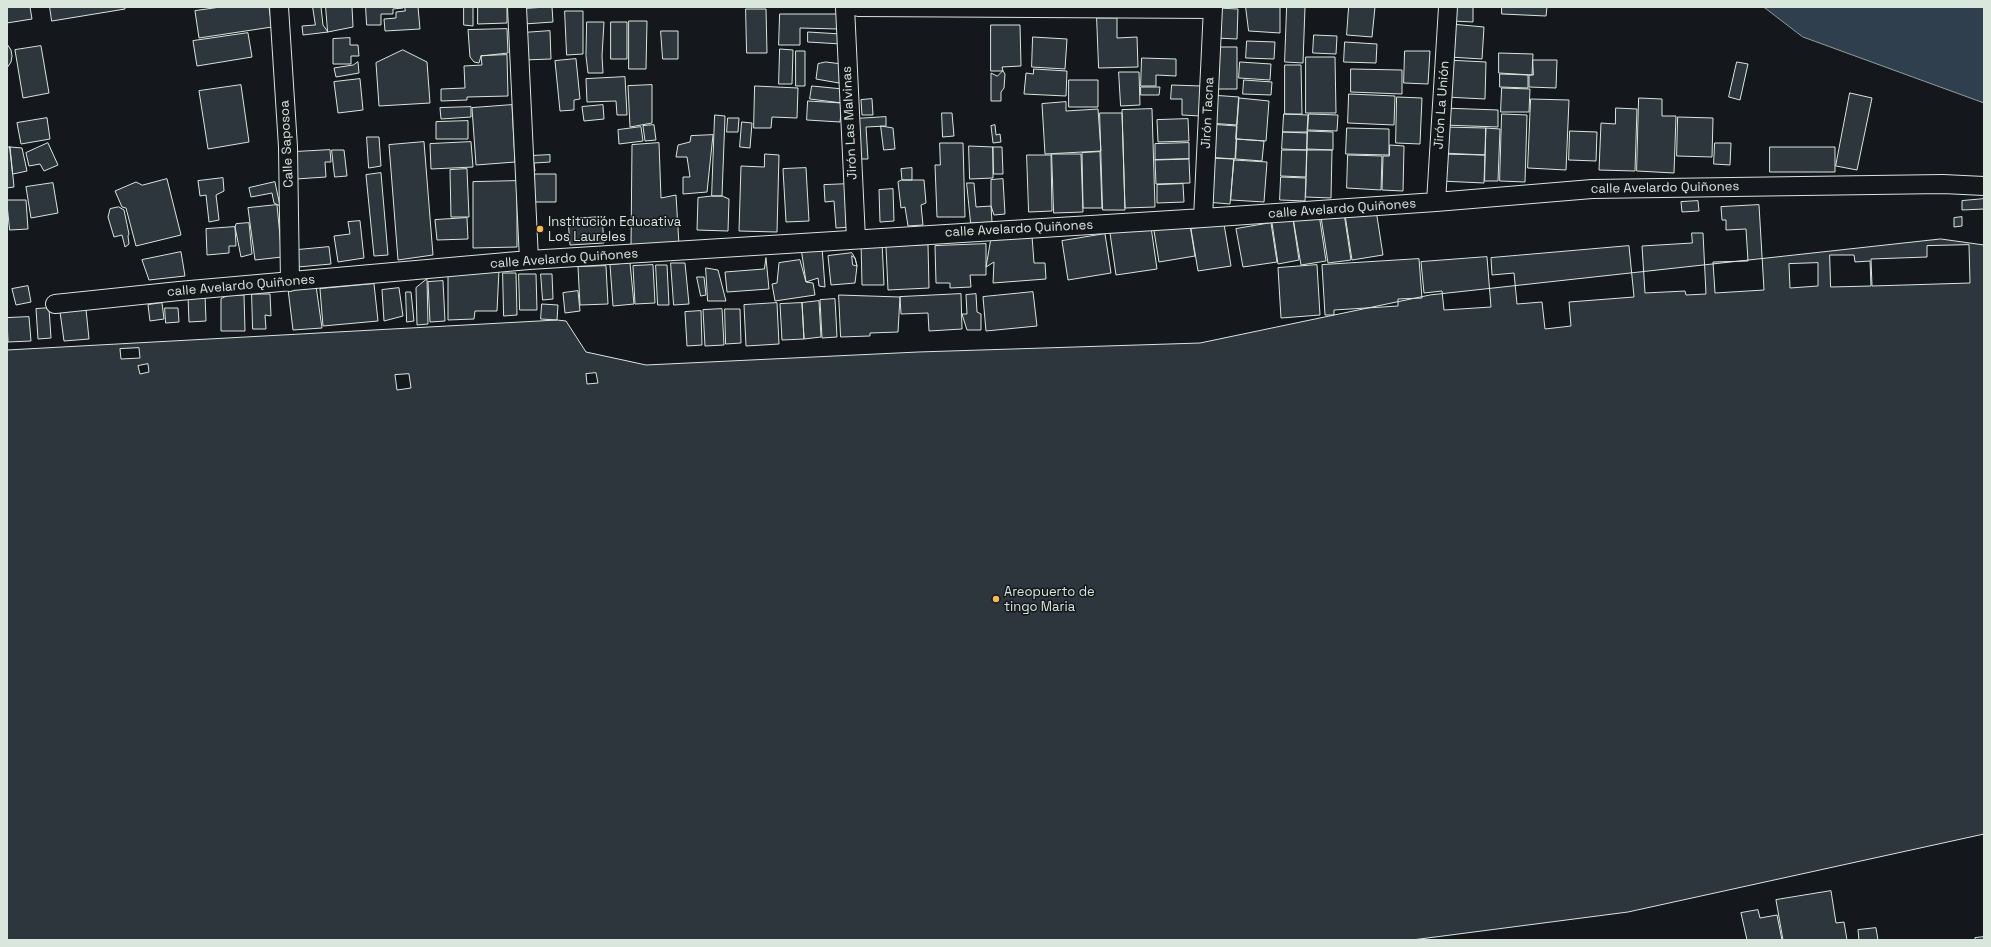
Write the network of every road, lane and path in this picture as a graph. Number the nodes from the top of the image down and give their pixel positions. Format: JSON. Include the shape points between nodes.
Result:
{"nodes":[{"id":1,"x":280,"y":7,"type":"edge"},
{"id":2,"x":517,"y":7,"type":"edge"},
{"id":3,"x":845,"y":7,"type":"edge"},
{"id":4,"x":858,"y":7,"type":"edge"},
{"id":5,"x":1448,"y":7,"type":"edge"},
{"id":6,"x":1050,"y":8,"type":"edge"},
{"id":7,"x":1213,"y":8,"type":"edge"},
{"id":8,"x":1984,"y":186,"type":"edge"},
{"id":9,"x":1436,"y":202,"type":"junction"},
{"id":10,"x":1203,"y":218,"type":"junction"},
{"id":11,"x":856,"y":239,"type":"junction"},
{"id":12,"x":529,"y":260,"type":"junction"},
{"id":13,"x":290,"y":282,"type":"junction"},
{"id":14,"x":55,"y":304,"type":"dead end"}],
"edges":[{"from":1,"to":13,"type":"street","name":"Calle Saposoa","via":[[288,147]]},
{"from":2,"to":12,"type":"street"},
{"from":3,"to":11,"type":"street","name":"Jirón Las Malvinas"},
{"from":4,"to":6,"type":"street"},
{"from":5,"to":9,"type":"street","name":"Jirón La Unión"},
{"from":6,"to":7,"type":"street"},
{"from":7,"to":10,"type":"street","name":"Jirón Tacna"},
{"from":8,"to":9,"type":"street","name":"calle Avelardo Quiñones","via":[[1943,184],[1592,189]]},
{"from":9,"to":10,"type":"street","name":"calle Avelardo Quiñones"},
{"from":10,"to":11,"type":"street","name":"calle Avelardo Quiñones"},
{"from":11,"to":12,"type":"street","name":"calle Avelardo Quiñones"},
{"from":12,"to":13,"type":"street","name":"calle Avelardo Quiñones"},
{"from":13,"to":14,"type":"street","name":"calle Avelardo Quiñones"}]}
